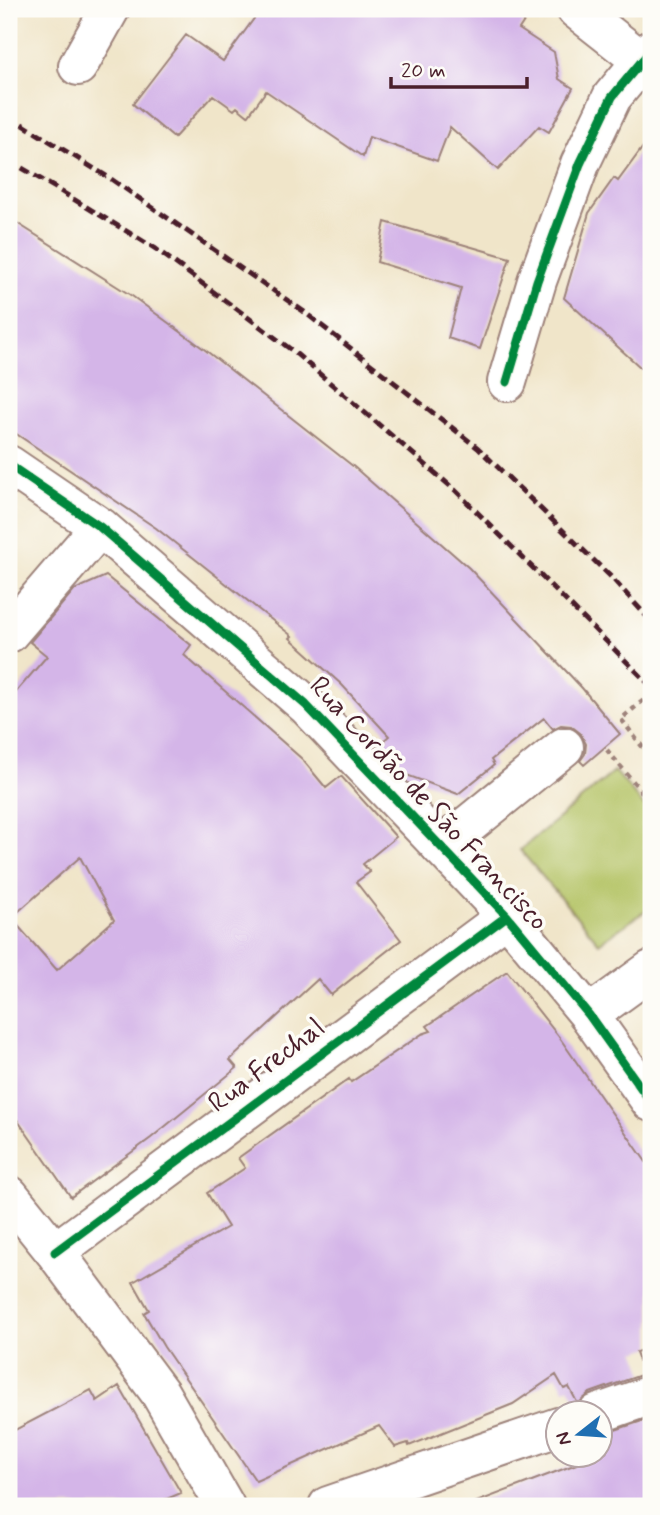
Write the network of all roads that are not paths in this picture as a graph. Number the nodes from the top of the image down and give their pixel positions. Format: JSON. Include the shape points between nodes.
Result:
{"nodes":[{"id":1,"x":110,"y":9,"type":"edge"},
{"id":2,"x":576,"y":9,"type":"edge"},
{"id":3,"x":648,"y":60,"type":"edge"},
{"id":4,"x":78,"y":66,"type":"dead end"},
{"id":5,"x":507,"y":382,"type":"dead end"},
{"id":6,"x":9,"y":465,"type":"edge"},
{"id":7,"x":100,"y":527,"type":"junction"},
{"id":8,"x":9,"y":633,"type":"edge"},
{"id":9,"x":564,"y":747,"type":"road end"},
{"id":10,"x":441,"y":847,"type":"junction"},
{"id":11,"x":507,"y":916,"type":"junction"},
{"id":12,"x":651,"y":970,"type":"edge"},
{"id":13,"x":589,"y":1014,"type":"junction"},
{"id":14,"x":651,"y":1102,"type":"edge"},
{"id":15,"x":9,"y":1195,"type":"edge"},
{"id":16,"x":55,"y":1252,"type":"junction"},
{"id":17,"x":651,"y":1395,"type":"edge"},
{"id":18,"x":614,"y":1407,"type":"edge"},
{"id":19,"x":544,"y":1432,"type":"edge"},
{"id":20,"x":225,"y":1506,"type":"edge"},
{"id":21,"x":328,"y":1506,"type":"edge"}],
"edges":[{"from":1,"to":4,"type":"street"},
{"from":2,"to":3,"type":"street"},
{"from":3,"to":5,"type":"street","via":[[612,97],[580,164],[537,281]]},
{"from":6,"to":7,"type":"street","name":"Rua Cordão de São Francisco"},
{"from":7,"to":8,"type":"street"},
{"from":7,"to":10,"type":"street","name":"Rua Cordão de São Francisco","via":[[306,705]]},
{"from":9,"to":10,"type":"street"},
{"from":10,"to":11,"type":"street","name":"Rua Cordão de São Francisco"},
{"from":11,"to":13,"type":"street","name":"Rua Cordão de São Francisco"},
{"from":11,"to":16,"type":"street","name":"Rua Frechal"},
{"from":12,"to":13,"type":"street"},
{"from":13,"to":14,"type":"street","name":"Rua Cordão de São Francisco"},
{"from":15,"to":16,"type":"street"},
{"from":16,"to":20,"type":"street","via":[[160,1393]]},
{"from":17,"to":18,"type":"street"},
{"from":19,"to":21,"type":"street"}]}
